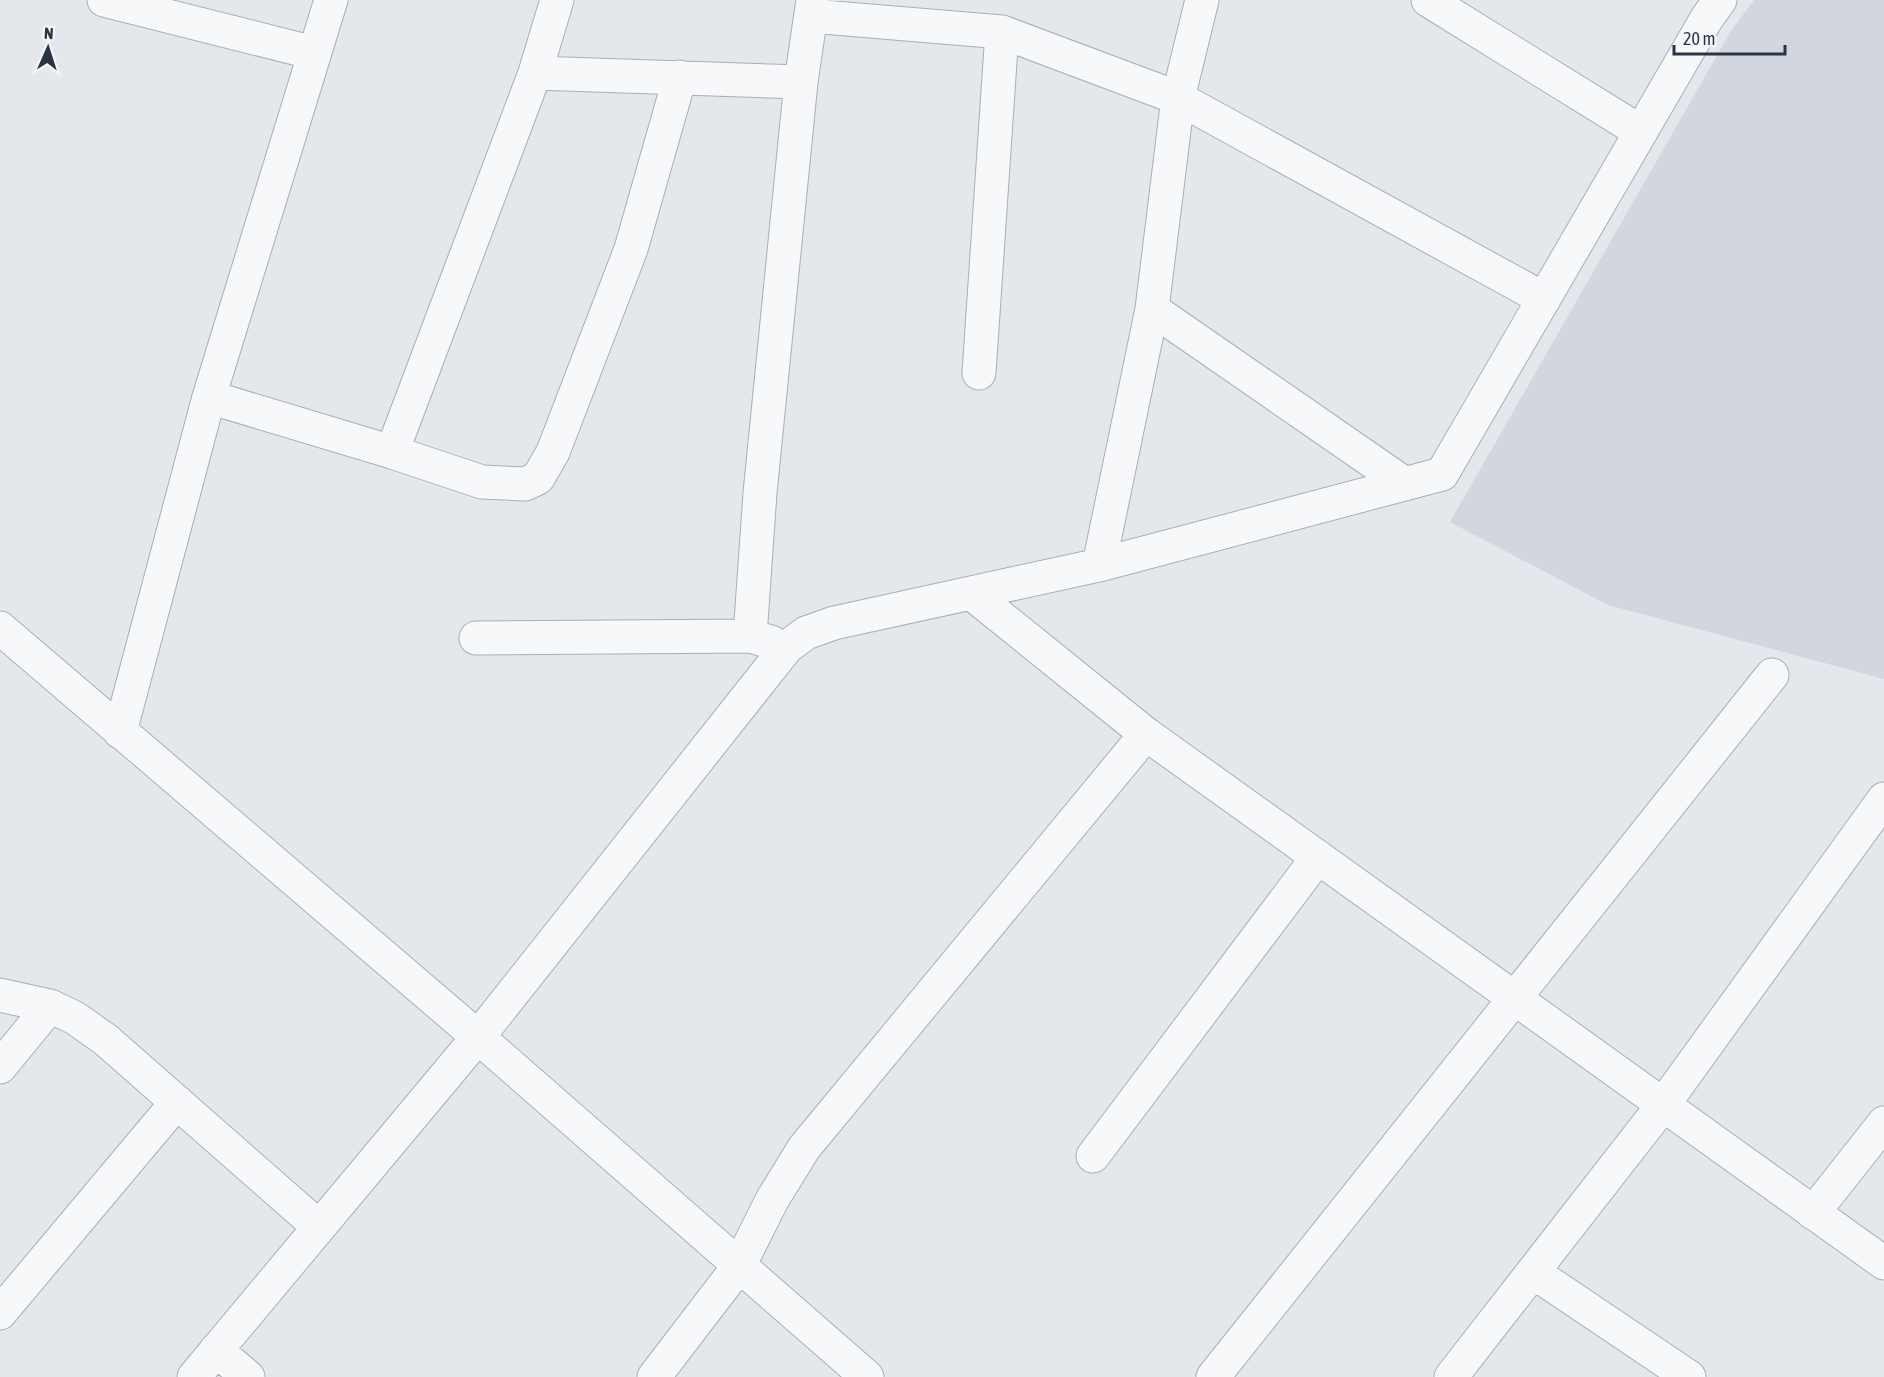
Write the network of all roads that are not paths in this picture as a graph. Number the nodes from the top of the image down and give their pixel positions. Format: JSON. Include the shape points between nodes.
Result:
{"nodes":[{"id":1,"x":331,"y":0,"type":"edge"},
{"id":2,"x":557,"y":0,"type":"edge"},
{"id":3,"x":1202,"y":0,"type":"edge"},
{"id":4,"x":1428,"y":0,"type":"edge"},
{"id":5,"x":1720,"y":0,"type":"edge"},
{"id":6,"x":119,"y":2,"type":"edge"},
{"id":7,"x":812,"y":8,"type":"edge"},
{"id":8,"x":1002,"y":32,"type":"junction"},
{"id":9,"x":314,"y":53,"type":"junction"},
{"id":10,"x":535,"y":73,"type":"junction"},
{"id":11,"x":680,"y":77,"type":"junction"},
{"id":12,"x":801,"y":82,"type":"junction"},
{"id":13,"x":1178,"y":98,"type":"junction"},
{"id":14,"x":1641,"y":132,"type":"junction"},
{"id":15,"x":1544,"y":299,"type":"junction"},
{"id":16,"x":1152,"y":309,"type":"junction"},
{"id":17,"x":979,"y":373,"type":"dead end"},
{"id":18,"x":209,"y":397,"type":"junction"},
{"id":19,"x":392,"y":452,"type":"junction"},
{"id":20,"x":1405,"y":484,"type":"junction"},
{"id":21,"x":1099,"y":565,"type":"junction"},
{"id":22,"x":972,"y":593,"type":"junction"},
{"id":23,"x":0,"y":628,"type":"edge"},
{"id":24,"x":750,"y":636,"type":"junction"},
{"id":25,"x":476,"y":638,"type":"dead end"},
{"id":26,"x":787,"y":647,"type":"junction"},
{"id":27,"x":1772,"y":675,"type":"dead end"},
{"id":28,"x":120,"y":732,"type":"junction"},
{"id":29,"x":1146,"y":734,"type":"junction"},
{"id":30,"x":1884,"y":799,"type":"edge"},
{"id":31,"x":1318,"y":857,"type":"junction"},
{"id":32,"x":0,"y":995,"type":"edge"},
{"id":33,"x":1515,"y":999,"type":"junction"},
{"id":34,"x":50,"y":1006,"type":"junction"},
{"id":35,"x":478,"y":1037,"type":"junction"},
{"id":36,"x":0,"y":1067,"type":"edge"},
{"id":37,"x":177,"y":1102,"type":"junction"},
{"id":38,"x":1663,"y":1105,"type":"junction"},
{"id":39,"x":1884,"y":1123,"type":"edge"},
{"id":40,"x":1093,"y":1156,"type":"dead end"},
{"id":41,"x":1813,"y":1213,"type":"junction"},
{"id":42,"x":318,"y":1227,"type":"junction"},
{"id":43,"x":1884,"y":1263,"type":"edge"},
{"id":44,"x":739,"y":1266,"type":"junction"},
{"id":45,"x":1533,"y":1272,"type":"junction"},
{"id":46,"x":0,"y":1313,"type":"edge"},
{"id":47,"x":216,"y":1350,"type":"junction"},
{"id":48,"x":194,"y":1377,"type":"edge"},
{"id":49,"x":249,"y":1377,"type":"edge"},
{"id":50,"x":654,"y":1377,"type":"edge"},
{"id":51,"x":867,"y":1377,"type":"edge"},
{"id":52,"x":1213,"y":1377,"type":"edge"},
{"id":53,"x":1451,"y":1377,"type":"edge"},
{"id":54,"x":1689,"y":1377,"type":"edge"}],
"edges":[{"from":1,"to":9,"type":"street"},
{"from":2,"to":10,"type":"street"},
{"from":3,"to":13,"type":"street"},
{"from":4,"to":14,"type":"street"},
{"from":5,"to":14,"type":"street"},
{"from":6,"to":9,"type":"street"},
{"from":7,"to":8,"type":"street"},
{"from":7,"to":12,"type":"street"},
{"from":8,"to":13,"type":"street"},
{"from":8,"to":17,"type":"street"},
{"from":9,"to":18,"type":"street"},
{"from":10,"to":11,"type":"street"},
{"from":10,"to":19,"type":"street"},
{"from":11,"to":12,"type":"street"},
{"from":11,"to":19,"type":"street","via":[[631,249],[553,452],[538,478],[525,484],[482,482]]},
{"from":12,"to":24,"type":"street","via":[[760,493]]},
{"from":13,"to":15,"type":"street"},
{"from":13,"to":16,"type":"street"},
{"from":14,"to":15,"type":"street"},
{"from":15,"to":20,"type":"street","via":[[1442,474]]},
{"from":16,"to":20,"type":"street"},
{"from":16,"to":21,"type":"street"},
{"from":18,"to":19,"type":"street"},
{"from":18,"to":28,"type":"street"},
{"from":20,"to":21,"type":"street"},
{"from":21,"to":22,"type":"street"},
{"from":22,"to":26,"type":"street","via":[[834,623],[806,633]]},
{"from":22,"to":29,"type":"street"},
{"from":23,"to":28,"type":"street"},
{"from":24,"to":25,"type":"street"},
{"from":24,"to":26,"type":"street"},
{"from":26,"to":35,"type":"street"},
{"from":27,"to":33,"type":"street"},
{"from":28,"to":35,"type":"street"},
{"from":29,"to":31,"type":"street"},
{"from":29,"to":44,"type":"street","via":[[804,1148]]},
{"from":30,"to":38,"type":"street"},
{"from":31,"to":33,"type":"street"},
{"from":31,"to":40,"type":"street"},
{"from":32,"to":34,"type":"street"},
{"from":33,"to":38,"type":"street"},
{"from":33,"to":52,"type":"street"},
{"from":34,"to":36,"type":"street"},
{"from":34,"to":37,"type":"street","via":[[106,1040]]},
{"from":35,"to":42,"type":"street"},
{"from":35,"to":44,"type":"street"},
{"from":37,"to":42,"type":"street"},
{"from":37,"to":46,"type":"street"},
{"from":38,"to":41,"type":"street"},
{"from":38,"to":45,"type":"street"},
{"from":39,"to":41,"type":"street"},
{"from":41,"to":43,"type":"street"},
{"from":42,"to":47,"type":"street"},
{"from":44,"to":50,"type":"street"},
{"from":44,"to":51,"type":"street"},
{"from":45,"to":53,"type":"street"},
{"from":45,"to":54,"type":"street"},
{"from":47,"to":48,"type":"street"},
{"from":47,"to":49,"type":"street"}]}
